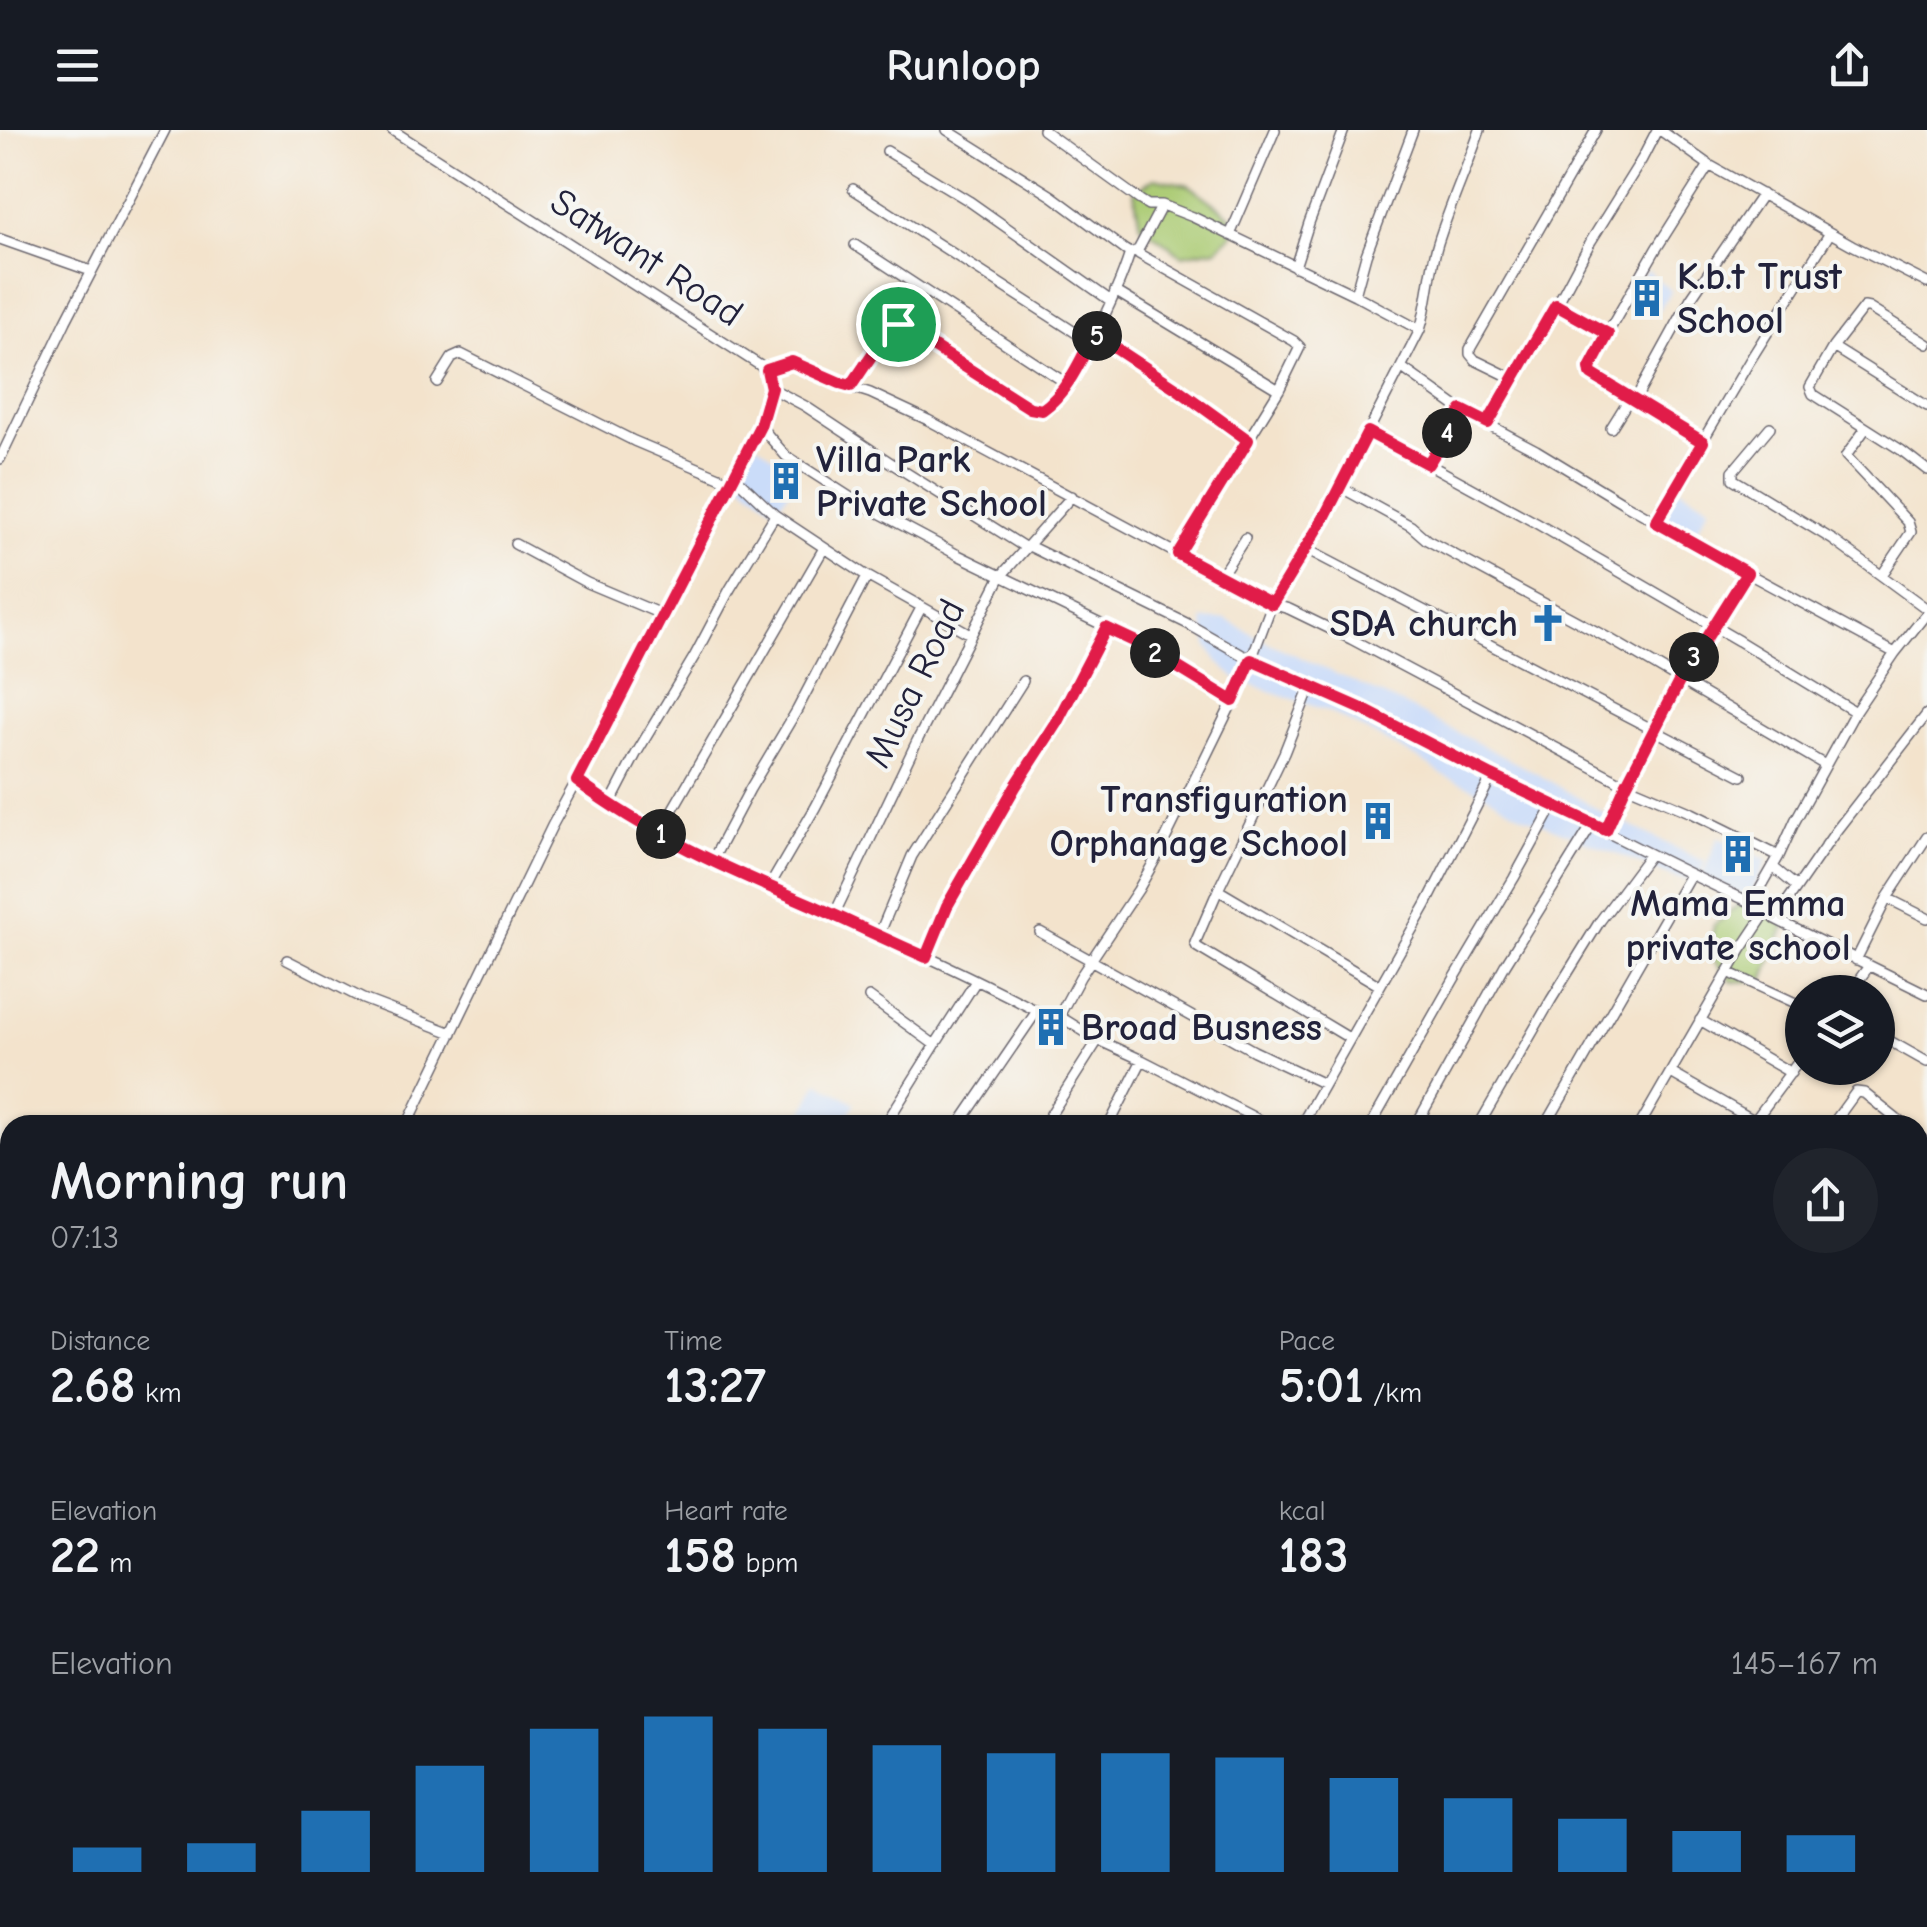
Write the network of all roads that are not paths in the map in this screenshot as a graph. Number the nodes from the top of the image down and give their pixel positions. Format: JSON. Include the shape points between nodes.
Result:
{"nodes":[{"id":1,"x":164,"y":130,"type":"edge"},
{"id":2,"x":392,"y":130,"type":"edge"},
{"id":3,"x":947,"y":130,"type":"edge"},
{"id":4,"x":1044,"y":130,"type":"edge"},
{"id":5,"x":1276,"y":130,"type":"edge"},
{"id":6,"x":1344,"y":130,"type":"edge"},
{"id":7,"x":1413,"y":130,"type":"edge"},
{"id":8,"x":1480,"y":130,"type":"edge"},
{"id":9,"x":1596,"y":130,"type":"edge"},
{"id":10,"x":1659,"y":130,"type":"edge"},
{"id":11,"x":886,"y":151,"type":"dead end"},
{"id":12,"x":1709,"y":166,"type":"junction"},
{"id":13,"x":853,"y":188,"type":"dead end"},
{"id":14,"x":1762,"y":194,"type":"junction"},
{"id":15,"x":1162,"y":205,"type":"junction"},
{"id":16,"x":1830,"y":233,"type":"junction"},
{"id":17,"x":1230,"y":235,"type":"junction"},
{"id":18,"x":0,"y":239,"type":"edge"},
{"id":19,"x":855,"y":245,"type":"dead end"},
{"id":20,"x":1134,"y":251,"type":"junction"},
{"id":21,"x":1295,"y":268,"type":"junction"},
{"id":22,"x":91,"y":271,"type":"junction"},
{"id":23,"x":1927,"y":283,"type":"edge"},
{"id":24,"x":1355,"y":295,"type":"junction"},
{"id":25,"x":1113,"y":296,"type":"junction"},
{"id":26,"x":1556,"y":305,"type":"junction"},
{"id":27,"x":1420,"y":330,"type":"junction"},
{"id":28,"x":1608,"y":334,"type":"junction"},
{"id":29,"x":1092,"y":338,"type":"junction"},
{"id":30,"x":1927,"y":344,"type":"edge"},
{"id":31,"x":1833,"y":347,"type":"junction"},
{"id":32,"x":1401,"y":367,"type":"junction"},
{"id":33,"x":767,"y":370,"type":"junction"},
{"id":34,"x":1514,"y":379,"type":"junction"},
{"id":35,"x":437,"y":382,"type":"dead end"},
{"id":36,"x":1066,"y":384,"type":"junction"},
{"id":37,"x":851,"y":386,"type":"junction"},
{"id":38,"x":771,"y":388,"type":"junction"},
{"id":39,"x":1279,"y":390,"type":"junction"},
{"id":40,"x":1634,"y":400,"type":"junction"},
{"id":41,"x":1927,"y":406,"type":"edge"},
{"id":42,"x":1462,"y":410,"type":"junction"},
{"id":43,"x":1488,"y":423,"type":"junction"},
{"id":44,"x":760,"y":426,"type":"junction"},
{"id":45,"x":1770,"y":427,"type":"dead end"},
{"id":46,"x":1611,"y":428,"type":"dead end"},
{"id":47,"x":1866,"y":428,"type":"junction"},
{"id":48,"x":0,"y":429,"type":"edge"},
{"id":49,"x":13,"y":432,"type":"junction"},
{"id":50,"x":1368,"y":432,"type":"junction"},
{"id":51,"x":1248,"y":440,"type":"junction"},
{"id":52,"x":1703,"y":442,"type":"junction"},
{"id":53,"x":0,"y":459,"type":"edge"},
{"id":54,"x":1428,"y":464,"type":"junction"},
{"id":55,"x":1927,"y":470,"type":"edge"},
{"id":56,"x":732,"y":479,"type":"junction"},
{"id":57,"x":1340,"y":487,"type":"junction"},
{"id":58,"x":1072,"y":496,"type":"junction"},
{"id":59,"x":775,"y":516,"type":"junction"},
{"id":60,"x":1656,"y":522,"type":"junction"},
{"id":61,"x":1245,"y":538,"type":"dead end"},
{"id":62,"x":515,"y":544,"type":"dead end"},
{"id":63,"x":1027,"y":547,"type":"junction"},
{"id":64,"x":824,"y":548,"type":"junction"},
{"id":65,"x":1306,"y":549,"type":"junction"},
{"id":66,"x":1178,"y":554,"type":"junction"},
{"id":67,"x":1747,"y":573,"type":"junction"},
{"id":68,"x":1882,"y":575,"type":"junction"},
{"id":69,"x":868,"y":576,"type":"junction"},
{"id":70,"x":1001,"y":576,"type":"junction"},
{"id":71,"x":1220,"y":576,"type":"junction"},
{"id":72,"x":1272,"y":604,"type":"junction"},
{"id":73,"x":921,"y":608,"type":"junction"},
{"id":74,"x":1927,"y":611,"type":"edge"},
{"id":75,"x":662,"y":615,"type":"junction"},
{"id":76,"x":1713,"y":627,"type":"junction"},
{"id":77,"x":1106,"y":628,"type":"junction"},
{"id":78,"x":970,"y":634,"type":"junction"},
{"id":79,"x":1895,"y":652,"type":"junction"},
{"id":80,"x":1251,"y":660,"type":"junction"},
{"id":81,"x":1680,"y":680,"type":"junction"},
{"id":82,"x":1023,"y":681,"type":"dead end"},
{"id":83,"x":1310,"y":688,"type":"junction"},
{"id":84,"x":1233,"y":701,"type":"junction"},
{"id":85,"x":1855,"y":712,"type":"junction"},
{"id":86,"x":1927,"y":714,"type":"edge"},
{"id":87,"x":1653,"y":732,"type":"junction"},
{"id":88,"x":1825,"y":765,"type":"junction"},
{"id":89,"x":1492,"y":776,"type":"junction"},
{"id":90,"x":1742,"y":776,"type":"dead end"},
{"id":91,"x":577,"y":781,"type":"junction"},
{"id":92,"x":1626,"y":785,"type":"junction"},
{"id":93,"x":1554,"y":805,"type":"junction"},
{"id":94,"x":610,"y":806,"type":"junction"},
{"id":95,"x":1593,"y":823,"type":"junction"},
{"id":96,"x":1606,"y":830,"type":"junction"},
{"id":97,"x":659,"y":832,"type":"junction"},
{"id":98,"x":1927,"y":837,"type":"edge"},
{"id":99,"x":1650,"y":854,"type":"junction"},
{"id":100,"x":1779,"y":856,"type":"junction"},
{"id":101,"x":712,"y":861,"type":"junction"},
{"id":102,"x":1773,"y":867,"type":"junction"},
{"id":103,"x":1690,"y":875,"type":"junction"},
{"id":104,"x":1797,"y":887,"type":"junction"},
{"id":105,"x":769,"y":888,"type":"junction"},
{"id":106,"x":1218,"y":890,"type":"junction"},
{"id":107,"x":1886,"y":898,"type":"junction"},
{"id":108,"x":1752,"y":903,"type":"junction"},
{"id":109,"x":1767,"y":910,"type":"junction"},
{"id":110,"x":834,"y":915,"type":"junction"},
{"id":111,"x":1927,"y":918,"type":"edge"},
{"id":112,"x":1775,"y":919,"type":"junction"},
{"id":113,"x":1040,"y":932,"type":"dead end"},
{"id":114,"x":880,"y":936,"type":"junction"},
{"id":115,"x":926,"y":957,"type":"junction"},
{"id":116,"x":1092,"y":959,"type":"junction"},
{"id":117,"x":287,"y":960,"type":"dead end"},
{"id":118,"x":1856,"y":960,"type":"junction"},
{"id":119,"x":1869,"y":966,"type":"junction"},
{"id":120,"x":1728,"y":972,"type":"junction"},
{"id":121,"x":1862,"y":975,"type":"edge"},
{"id":122,"x":976,"y":981,"type":"junction"},
{"id":123,"x":1380,"y":986,"type":"junction"},
{"id":124,"x":1927,"y":994,"type":"edge"},
{"id":125,"x":869,"y":998,"type":"dead end"},
{"id":126,"x":1785,"y":998,"type":"edge"},
{"id":127,"x":1037,"y":1011,"type":"junction"},
{"id":128,"x":1059,"y":1016,"type":"junction"},
{"id":129,"x":1700,"y":1020,"type":"junction"},
{"id":130,"x":452,"y":1033,"type":"junction"},
{"id":131,"x":1349,"y":1038,"type":"junction"},
{"id":132,"x":1098,"y":1040,"type":"junction"},
{"id":133,"x":1895,"y":1044,"type":"edge"},
{"id":134,"x":936,"y":1045,"type":"junction"},
{"id":135,"x":1142,"y":1060,"type":"junction"},
{"id":136,"x":1927,"y":1062,"type":"edge"},
{"id":137,"x":1785,"y":1069,"type":"edge"},
{"id":138,"x":1671,"y":1073,"type":"junction"},
{"id":139,"x":1785,"y":1080,"type":"edge"},
{"id":140,"x":1324,"y":1084,"type":"junction"},
{"id":141,"x":412,"y":1115,"type":"edge"},
{"id":142,"x":890,"y":1115,"type":"edge"},
{"id":143,"x":965,"y":1115,"type":"edge"},
{"id":144,"x":1050,"y":1115,"type":"edge"},
{"id":145,"x":1115,"y":1115,"type":"edge"},
{"id":146,"x":1249,"y":1115,"type":"edge"},
{"id":147,"x":1307,"y":1115,"type":"edge"},
{"id":148,"x":1376,"y":1115,"type":"edge"},
{"id":149,"x":1422,"y":1115,"type":"edge"},
{"id":150,"x":1485,"y":1115,"type":"edge"},
{"id":151,"x":1552,"y":1115,"type":"edge"},
{"id":152,"x":1648,"y":1115,"type":"edge"},
{"id":153,"x":1740,"y":1115,"type":"edge"},
{"id":154,"x":1759,"y":1115,"type":"edge"},
{"id":155,"x":1839,"y":1115,"type":"edge"},
{"id":156,"x":1892,"y":1115,"type":"edge"}],
"edges":[{"from":1,"to":22,"type":"street"},
{"from":2,"to":33,"type":"street","name":"Satwant Road"},
{"from":3,"to":20,"type":"street"},
{"from":4,"to":15,"type":"street","via":[[1140,200]]},
{"from":5,"to":17,"type":"street"},
{"from":6,"to":21,"type":"street"},
{"from":7,"to":24,"type":"street"},
{"from":8,"to":27,"type":"street","via":[[1438,244]]},
{"from":9,"to":34,"type":"street","via":[[1470,348],[1475,360]]},
{"from":10,"to":12,"type":"street"},
{"from":10,"to":26,"type":"street"},
{"from":11,"to":25,"type":"street"},
{"from":12,"to":14,"type":"street"},
{"from":12,"to":28,"type":"street"},
{"from":13,"to":29,"type":"street"},
{"from":14,"to":16,"type":"street"},
{"from":14,"to":40,"type":"street","via":[[1691,298]]},
{"from":15,"to":17,"type":"street"},
{"from":15,"to":20,"type":"street"},
{"from":16,"to":23,"type":"street"},
{"from":16,"to":52,"type":"street"},
{"from":17,"to":21,"type":"street"},
{"from":18,"to":22,"type":"street"},
{"from":19,"to":36,"type":"street"},
{"from":20,"to":25,"type":"street"},
{"from":20,"to":39,"type":"street","via":[[1298,344]]},
{"from":21,"to":24,"type":"street"},
{"from":22,"to":49,"type":"street"},
{"from":24,"to":27,"type":"street"},
{"from":25,"to":29,"type":"street"},
{"from":25,"to":39,"type":"street"},
{"from":26,"to":28,"type":"street"},
{"from":26,"to":34,"type":"street"},
{"from":27,"to":32,"type":"street"},
{"from":28,"to":40,"type":"street","via":[[1591,374]]},
{"from":29,"to":36,"type":"street"},
{"from":29,"to":51,"type":"street"},
{"from":30,"to":31,"type":"street","via":[[1864,308]]},
{"from":31,"to":41,"type":"street"},
{"from":31,"to":47,"type":"street","via":[[1810,389]]},
{"from":32,"to":42,"type":"street"},
{"from":32,"to":50,"type":"street"},
{"from":33,"to":37,"type":"street","via":[[792,362]]},
{"from":33,"to":38,"type":"street","name":"Satwant Road"},
{"from":34,"to":43,"type":"street"},
{"from":35,"to":56,"type":"street","via":[[460,354],[634,441]]},
{"from":36,"to":37,"type":"street","via":[[1047,408],[1030,408],[895,324]]},
{"from":37,"to":58,"type":"street"},
{"from":38,"to":44,"type":"street","name":"Satwant Road"},
{"from":38,"to":63,"type":"street"},
{"from":39,"to":51,"type":"street"},
{"from":40,"to":46,"type":"street"},
{"from":40,"to":52,"type":"street"},
{"from":42,"to":43,"type":"street"},
{"from":42,"to":54,"type":"street"},
{"from":43,"to":60,"type":"street"},
{"from":44,"to":56,"type":"street","name":"Satwant Road"},
{"from":44,"to":70,"type":"street","via":[[811,474]]},
{"from":45,"to":68,"type":"street","via":[[1732,471],[1732,480]]},
{"from":47,"to":55,"type":"street"},
{"from":47,"to":68,"type":"street","via":[[1846,456],[1911,526]]},
{"from":48,"to":49,"type":"street"},
{"from":49,"to":53,"type":"street"},
{"from":50,"to":54,"type":"street"},
{"from":50,"to":57,"type":"street"},
{"from":51,"to":66,"type":"street"},
{"from":52,"to":60,"type":"street"},
{"from":54,"to":76,"type":"street"},
{"from":56,"to":59,"type":"street"},
{"from":56,"to":75,"type":"street","name":"Satwant Road"},
{"from":57,"to":65,"type":"street"},
{"from":57,"to":81,"type":"street"},
{"from":58,"to":63,"type":"street","name":"Musa Road"},
{"from":58,"to":66,"type":"street"},
{"from":59,"to":64,"type":"street"},
{"from":59,"to":94,"type":"street"},
{"from":60,"to":67,"type":"street"},
{"from":61,"to":71,"type":"street"},
{"from":62,"to":75,"type":"street"},
{"from":63,"to":70,"type":"street","name":"Musa Road"},
{"from":63,"to":80,"type":"street"},
{"from":64,"to":69,"type":"street"},
{"from":64,"to":97,"type":"street"},
{"from":65,"to":72,"type":"street"},
{"from":65,"to":87,"type":"street"},
{"from":66,"to":71,"type":"street"},
{"from":67,"to":76,"type":"street"},
{"from":67,"to":79,"type":"street"},
{"from":68,"to":74,"type":"street"},
{"from":69,"to":73,"type":"street"},
{"from":69,"to":101,"type":"street"},
{"from":70,"to":77,"type":"street"},
{"from":70,"to":78,"type":"street","name":"Musa Road"},
{"from":71,"to":72,"type":"street"},
{"from":72,"to":80,"type":"street"},
{"from":72,"to":92,"type":"street"},
{"from":73,"to":78,"type":"street"},
{"from":73,"to":105,"type":"street"},
{"from":74,"to":79,"type":"street"},
{"from":75,"to":91,"type":"street","name":"Satwant Road"},
{"from":76,"to":81,"type":"street"},
{"from":76,"to":85,"type":"street"},
{"from":77,"to":84,"type":"street"},
{"from":77,"to":115,"type":"street","via":[[947,906]]},
{"from":78,"to":110,"type":"street","name":"Musa Road"},
{"from":79,"to":85,"type":"street"},
{"from":80,"to":83,"type":"street"},
{"from":80,"to":84,"type":"street"},
{"from":81,"to":87,"type":"street"},
{"from":81,"to":88,"type":"street"},
{"from":82,"to":114,"type":"street","via":[[912,856]]},
{"from":83,"to":89,"type":"street"},
{"from":83,"to":106,"type":"street"},
{"from":84,"to":116,"type":"street","via":[[1156,858]]},
{"from":85,"to":88,"type":"street"},
{"from":86,"to":104,"type":"street"},
{"from":87,"to":90,"type":"street"},
{"from":87,"to":92,"type":"street"},
{"from":88,"to":100,"type":"street"},
{"from":89,"to":93,"type":"street"},
{"from":89,"to":123,"type":"street"},
{"from":91,"to":94,"type":"street"},
{"from":91,"to":130,"type":"street","name":"Satwant Road"},
{"from":92,"to":96,"type":"street"},
{"from":92,"to":100,"type":"street"},
{"from":93,"to":95,"type":"street"},
{"from":93,"to":148,"type":"street"},
{"from":94,"to":97,"type":"street"},
{"from":95,"to":96,"type":"street"},
{"from":95,"to":149,"type":"street"},
{"from":96,"to":99,"type":"street"},
{"from":97,"to":101,"type":"street"},
{"from":98,"to":107,"type":"street"},
{"from":99,"to":103,"type":"street"},
{"from":99,"to":150,"type":"street","via":[[1600,921]]},
{"from":100,"to":102,"type":"street"},
{"from":101,"to":105,"type":"street"},
{"from":102,"to":104,"type":"street"},
{"from":102,"to":108,"type":"street"},
{"from":103,"to":108,"type":"street"},
{"from":103,"to":151,"type":"street"},
{"from":104,"to":112,"type":"street"},
{"from":105,"to":110,"type":"street"},
{"from":106,"to":123,"type":"street"},
{"from":106,"to":131,"type":"street","via":[[1195,939],[1198,947]]},
{"from":107,"to":111,"type":"street"},
{"from":107,"to":118,"type":"street"},
{"from":108,"to":109,"type":"street"},
{"from":109,"to":112,"type":"street"},
{"from":109,"to":120,"type":"street"},
{"from":110,"to":114,"type":"street"},
{"from":112,"to":118,"type":"street"},
{"from":113,"to":116,"type":"street"},
{"from":114,"to":115,"type":"street"},
{"from":115,"to":122,"type":"street"},
{"from":116,"to":128,"type":"street"},
{"from":116,"to":140,"type":"street"},
{"from":117,"to":130,"type":"street"},
{"from":118,"to":119,"type":"street"},
{"from":119,"to":121,"type":"street"},
{"from":119,"to":124,"type":"street"},
{"from":120,"to":126,"type":"street"},
{"from":120,"to":129,"type":"street"},
{"from":122,"to":127,"type":"street"},
{"from":122,"to":134,"type":"street"},
{"from":123,"to":131,"type":"street"},
{"from":125,"to":134,"type":"street"},
{"from":127,"to":128,"type":"street"},
{"from":127,"to":143,"type":"street"},
{"from":128,"to":132,"type":"street"},
{"from":129,"to":137,"type":"street"},
{"from":129,"to":138,"type":"street"},
{"from":130,"to":141,"type":"street","name":"Satwant Road"},
{"from":131,"to":140,"type":"street"},
{"from":132,"to":135,"type":"street"},
{"from":132,"to":144,"type":"street"},
{"from":133,"to":136,"type":"street"},
{"from":134,"to":142,"type":"street"},
{"from":135,"to":145,"type":"street"},
{"from":135,"to":146,"type":"street"},
{"from":138,"to":152,"type":"street"},
{"from":138,"to":153,"type":"street"},
{"from":139,"to":154,"type":"street"},
{"from":140,"to":147,"type":"street"},
{"from":155,"to":156,"type":"street","via":[[1856,1092]]}]}
